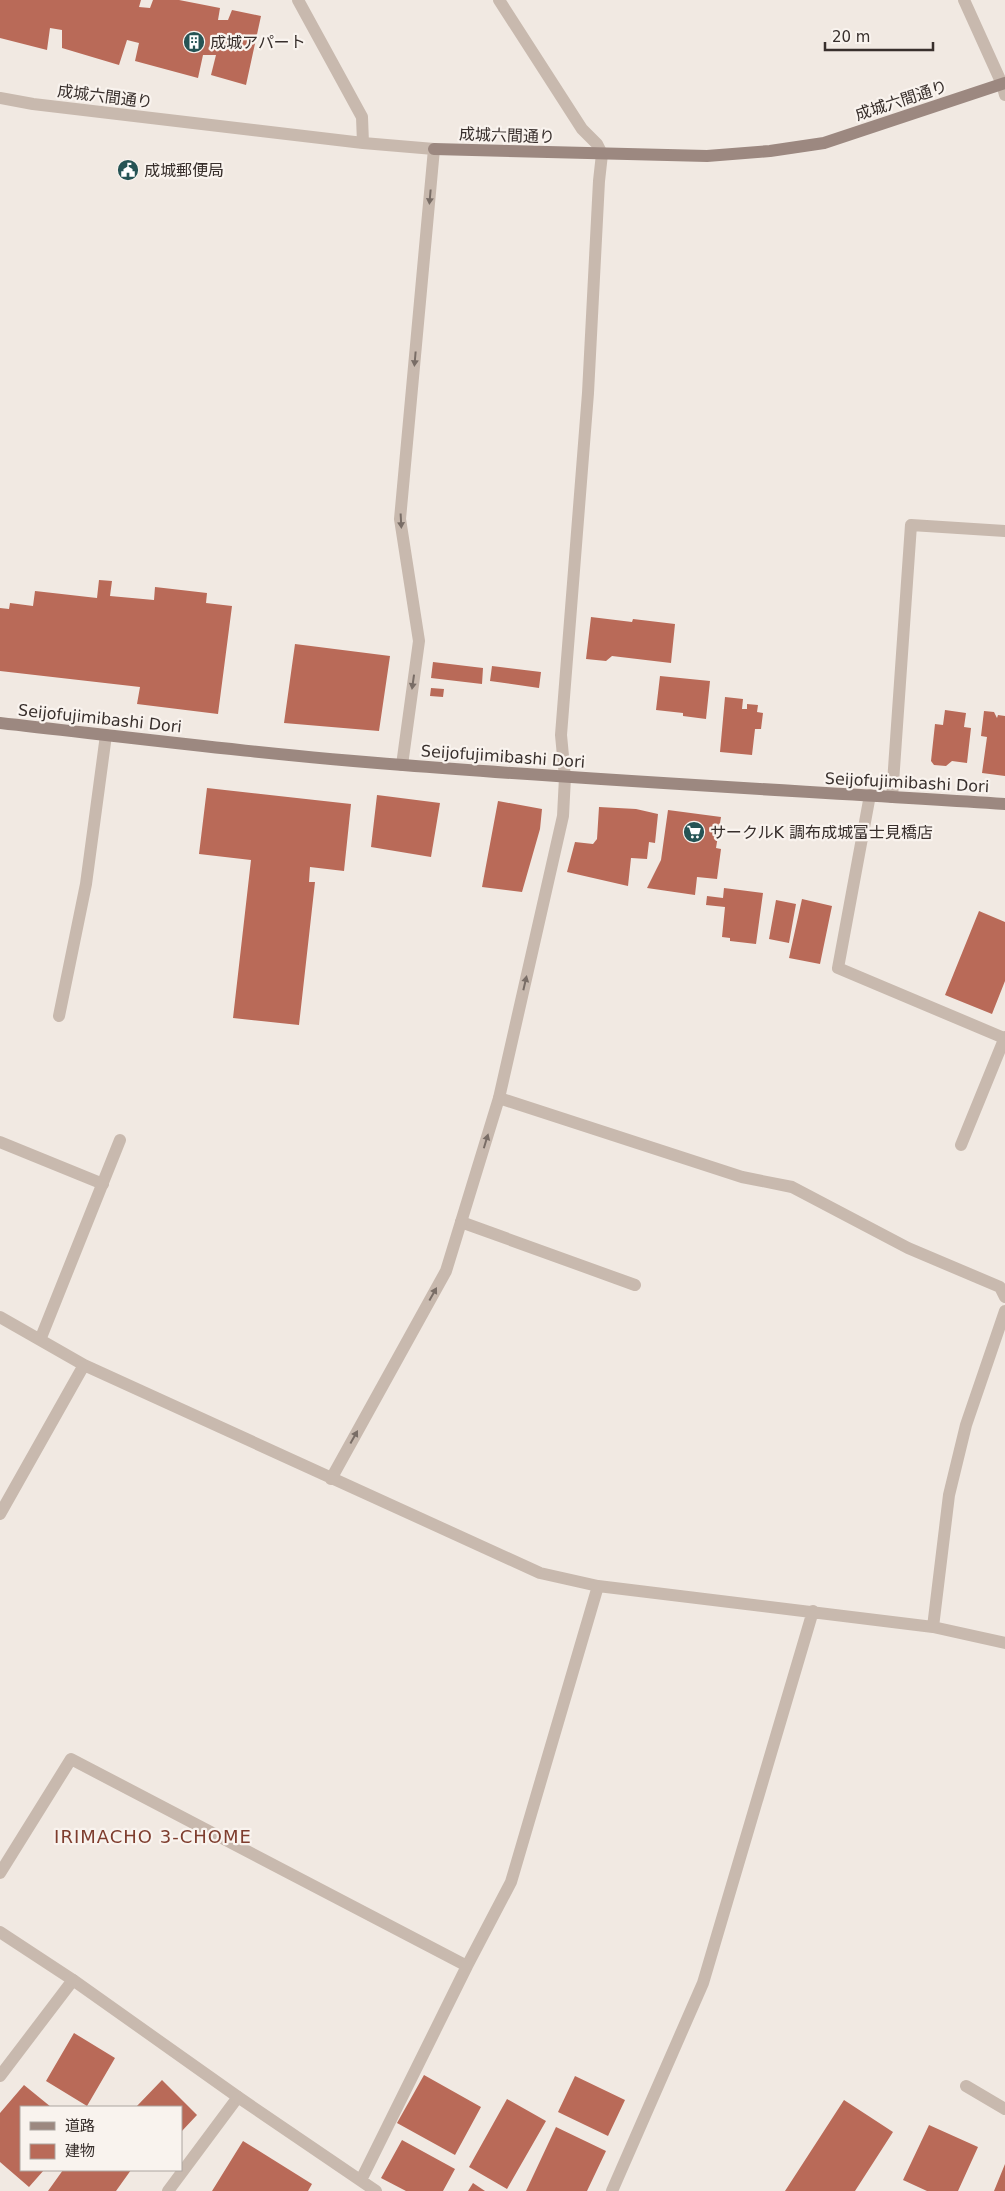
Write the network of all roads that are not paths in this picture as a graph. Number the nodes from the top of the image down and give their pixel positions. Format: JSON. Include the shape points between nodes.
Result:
{"nodes":[{"id":1,"x":298,"y":0,"type":"edge"},
{"id":2,"x":499,"y":0,"type":"edge"},
{"id":3,"x":964,"y":0,"type":"edge"},
{"id":4,"x":1004,"y":87,"type":"edge"},
{"id":5,"x":0,"y":98,"type":"edge"},
{"id":6,"x":363,"y":143,"type":"junction"},
{"id":7,"x":434,"y":149,"type":"junction"},
{"id":8,"x":602,"y":154,"type":"junction"},
{"id":9,"x":1005,"y":531,"type":"edge"},
{"id":10,"x":0,"y":723,"type":"edge"},
{"id":11,"x":106,"y":735,"type":"junction"},
{"id":12,"x":402,"y":765,"type":"junction"},
{"id":13,"x":565,"y":776,"type":"junction"},
{"id":14,"x":870,"y":795,"type":"junction"},
{"id":15,"x":892,"y":796,"type":"junction"},
{"id":16,"x":1005,"y":804,"type":"edge"},
{"id":17,"x":58,"y":1016,"type":"dead end"},
{"id":18,"x":1005,"y":1037,"type":"edge"},
{"id":19,"x":499,"y":1098,"type":"junction"},
{"id":20,"x":120,"y":1140,"type":"dead end"},
{"id":21,"x":0,"y":1142,"type":"edge"},
{"id":22,"x":960,"y":1145,"type":"dead end"},
{"id":23,"x":103,"y":1184,"type":"junction"},
{"id":24,"x":460,"y":1222,"type":"junction"},
{"id":25,"x":635,"y":1285,"type":"dead end"},
{"id":26,"x":1005,"y":1297,"type":"edge"},
{"id":27,"x":1005,"y":1311,"type":"edge"},
{"id":28,"x":0,"y":1317,"type":"edge"},
{"id":29,"x":40,"y":1340,"type":"junction"},
{"id":30,"x":84,"y":1365,"type":"junction"},
{"id":31,"x":331,"y":1479,"type":"junction"},
{"id":32,"x":0,"y":1514,"type":"edge"},
{"id":33,"x":598,"y":1586,"type":"junction"},
{"id":34,"x":813,"y":1611,"type":"junction"},
{"id":35,"x":933,"y":1627,"type":"junction"},
{"id":36,"x":1005,"y":1644,"type":"edge"},
{"id":37,"x":0,"y":1873,"type":"edge"},
{"id":38,"x":0,"y":1932,"type":"edge"},
{"id":39,"x":467,"y":1966,"type":"junction"},
{"id":40,"x":73,"y":1980,"type":"junction"},
{"id":41,"x":0,"y":2076,"type":"edge"},
{"id":42,"x":966,"y":2086,"type":"dead end"},
{"id":43,"x":238,"y":2097,"type":"junction"},
{"id":44,"x":1005,"y":2109,"type":"edge"},
{"id":45,"x":361,"y":2180,"type":"junction"},
{"id":46,"x":168,"y":2191,"type":"edge"},
{"id":47,"x":376,"y":2191,"type":"edge"},
{"id":48,"x":612,"y":2191,"type":"edge"}],
"edges":[{"from":1,"to":6,"type":"street","via":[[362,117]]},
{"from":2,"to":8,"type":"street","via":[[582,129]]},
{"from":3,"to":4,"type":"street"},
{"from":4,"to":8,"type":"street","name":"成城六間通り","via":[[824,143],[707,156]]},
{"from":5,"to":6,"type":"street","name":"成城六間通り"},
{"from":6,"to":7,"type":"street","name":"成城六間通り"},
{"from":7,"to":8,"type":"street","name":"成城六間通り"},
{"from":7,"to":12,"type":"street","one_way":true,"via":[[400,520],[419,641]]},
{"from":8,"to":13,"type":"street","via":[[588,393],[561,735]]},
{"from":9,"to":15,"type":"street","via":[[912,525]]},
{"from":10,"to":11,"type":"street","name":"Seijofujimibashi Dori"},
{"from":11,"to":12,"type":"street","name":"Seijofujimibashi Dori"},
{"from":11,"to":17,"type":"street","via":[[86,884]]},
{"from":12,"to":13,"type":"street","name":"Seijofujimibashi Dori"},
{"from":13,"to":14,"type":"street","name":"Seijofujimibashi Dori"},
{"from":19,"to":13,"type":"street","one_way":true,"via":[[563,816]]},
{"from":14,"to":15,"type":"street","name":"Seijofujimibashi Dori"},
{"from":14,"to":18,"type":"street","via":[[838,968]]},
{"from":15,"to":16,"type":"street","name":"Seijofujimibashi Dori"},
{"from":18,"to":22,"type":"street"},
{"from":24,"to":19,"type":"street","one_way":true},
{"from":19,"to":26,"type":"street","via":[[742,1176],[792,1187],[908,1248],[1000,1287]]},
{"from":20,"to":23,"type":"street"},
{"from":21,"to":23,"type":"street"},
{"from":23,"to":29,"type":"street"},
{"from":24,"to":25,"type":"street"},
{"from":31,"to":24,"type":"street","one_way":true,"via":[[446,1271]]},
{"from":27,"to":35,"type":"street","via":[[966,1425],[949,1495]]},
{"from":28,"to":29,"type":"street"},
{"from":29,"to":30,"type":"street"},
{"from":30,"to":31,"type":"street"},
{"from":30,"to":32,"type":"street"},
{"from":31,"to":33,"type":"street","via":[[540,1573]]},
{"from":33,"to":34,"type":"street"},
{"from":33,"to":39,"type":"street","via":[[511,1882]]},
{"from":34,"to":35,"type":"street"},
{"from":34,"to":48,"type":"street","via":[[703,1983]]},
{"from":35,"to":36,"type":"street"},
{"from":37,"to":39,"type":"street","via":[[71,1759]]},
{"from":38,"to":40,"type":"street"},
{"from":39,"to":45,"type":"street"},
{"from":40,"to":41,"type":"street"},
{"from":40,"to":43,"type":"street"},
{"from":42,"to":44,"type":"street"},
{"from":43,"to":45,"type":"street"},
{"from":43,"to":46,"type":"street"},
{"from":45,"to":47,"type":"street"}]}
